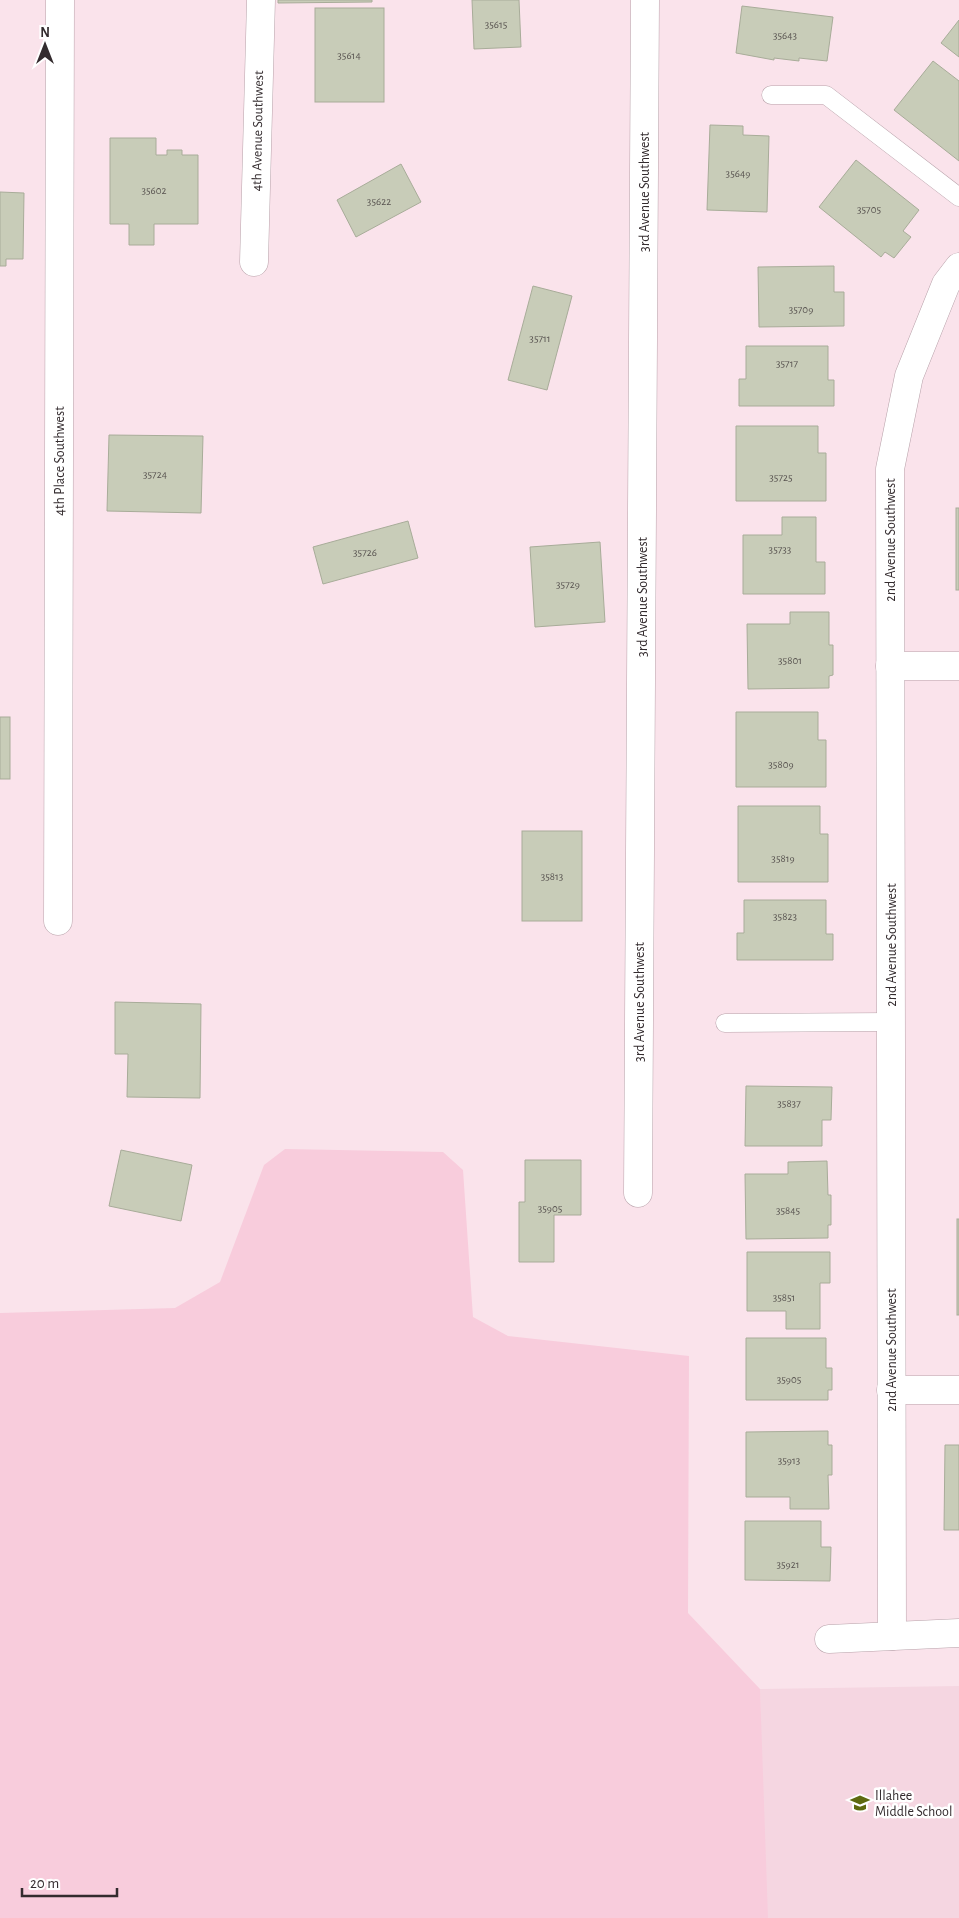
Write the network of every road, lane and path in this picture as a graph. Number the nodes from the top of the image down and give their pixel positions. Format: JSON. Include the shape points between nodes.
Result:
{"nodes":[{"id":1,"x":60,"y":0,"type":"edge"},
{"id":2,"x":261,"y":0,"type":"edge"},
{"id":3,"x":645,"y":0,"type":"edge"},
{"id":4,"x":771,"y":95,"type":"dead end"},
{"id":5,"x":959,"y":197,"type":"edge"},
{"id":6,"x":254,"y":262,"type":"dead end"},
{"id":7,"x":959,"y":267,"type":"edge"},
{"id":8,"x":890,"y":666,"type":"junction"},
{"id":9,"x":959,"y":666,"type":"edge"},
{"id":10,"x":58,"y":921,"type":"dead end"},
{"id":11,"x":891,"y":1022,"type":"junction"},
{"id":12,"x":725,"y":1023,"type":"dead end"},
{"id":13,"x":638,"y":1193,"type":"dead end"},
{"id":14,"x":892,"y":1390,"type":"junction"},
{"id":15,"x":959,"y":1390,"type":"edge"},
{"id":16,"x":959,"y":1633,"type":"edge"},
{"id":17,"x":892,"y":1636,"type":"junction"},
{"id":18,"x":829,"y":1639,"type":"dead end"}],
"edges":[{"from":1,"to":10,"type":"street","name":"4th Place Southwest"},
{"from":2,"to":6,"type":"street","name":"4th Avenue Southwest"},
{"from":3,"to":13,"type":"street","name":"3rd Avenue Southwest"},
{"from":4,"to":5,"type":"lane","via":[[826,95]]},
{"from":7,"to":8,"type":"street","name":"2nd Avenue Southwest","via":[[946,284],[909,376],[890,469]]},
{"from":8,"to":9,"type":"street"},
{"from":8,"to":11,"type":"street","name":"2nd Avenue Southwest"},
{"from":11,"to":12,"type":"lane"},
{"from":11,"to":14,"type":"street","name":"2nd Avenue Southwest"},
{"from":14,"to":15,"type":"street"},
{"from":14,"to":17,"type":"street","name":"2nd Avenue Southwest"},
{"from":16,"to":17,"type":"street"},
{"from":17,"to":18,"type":"street"}]}
